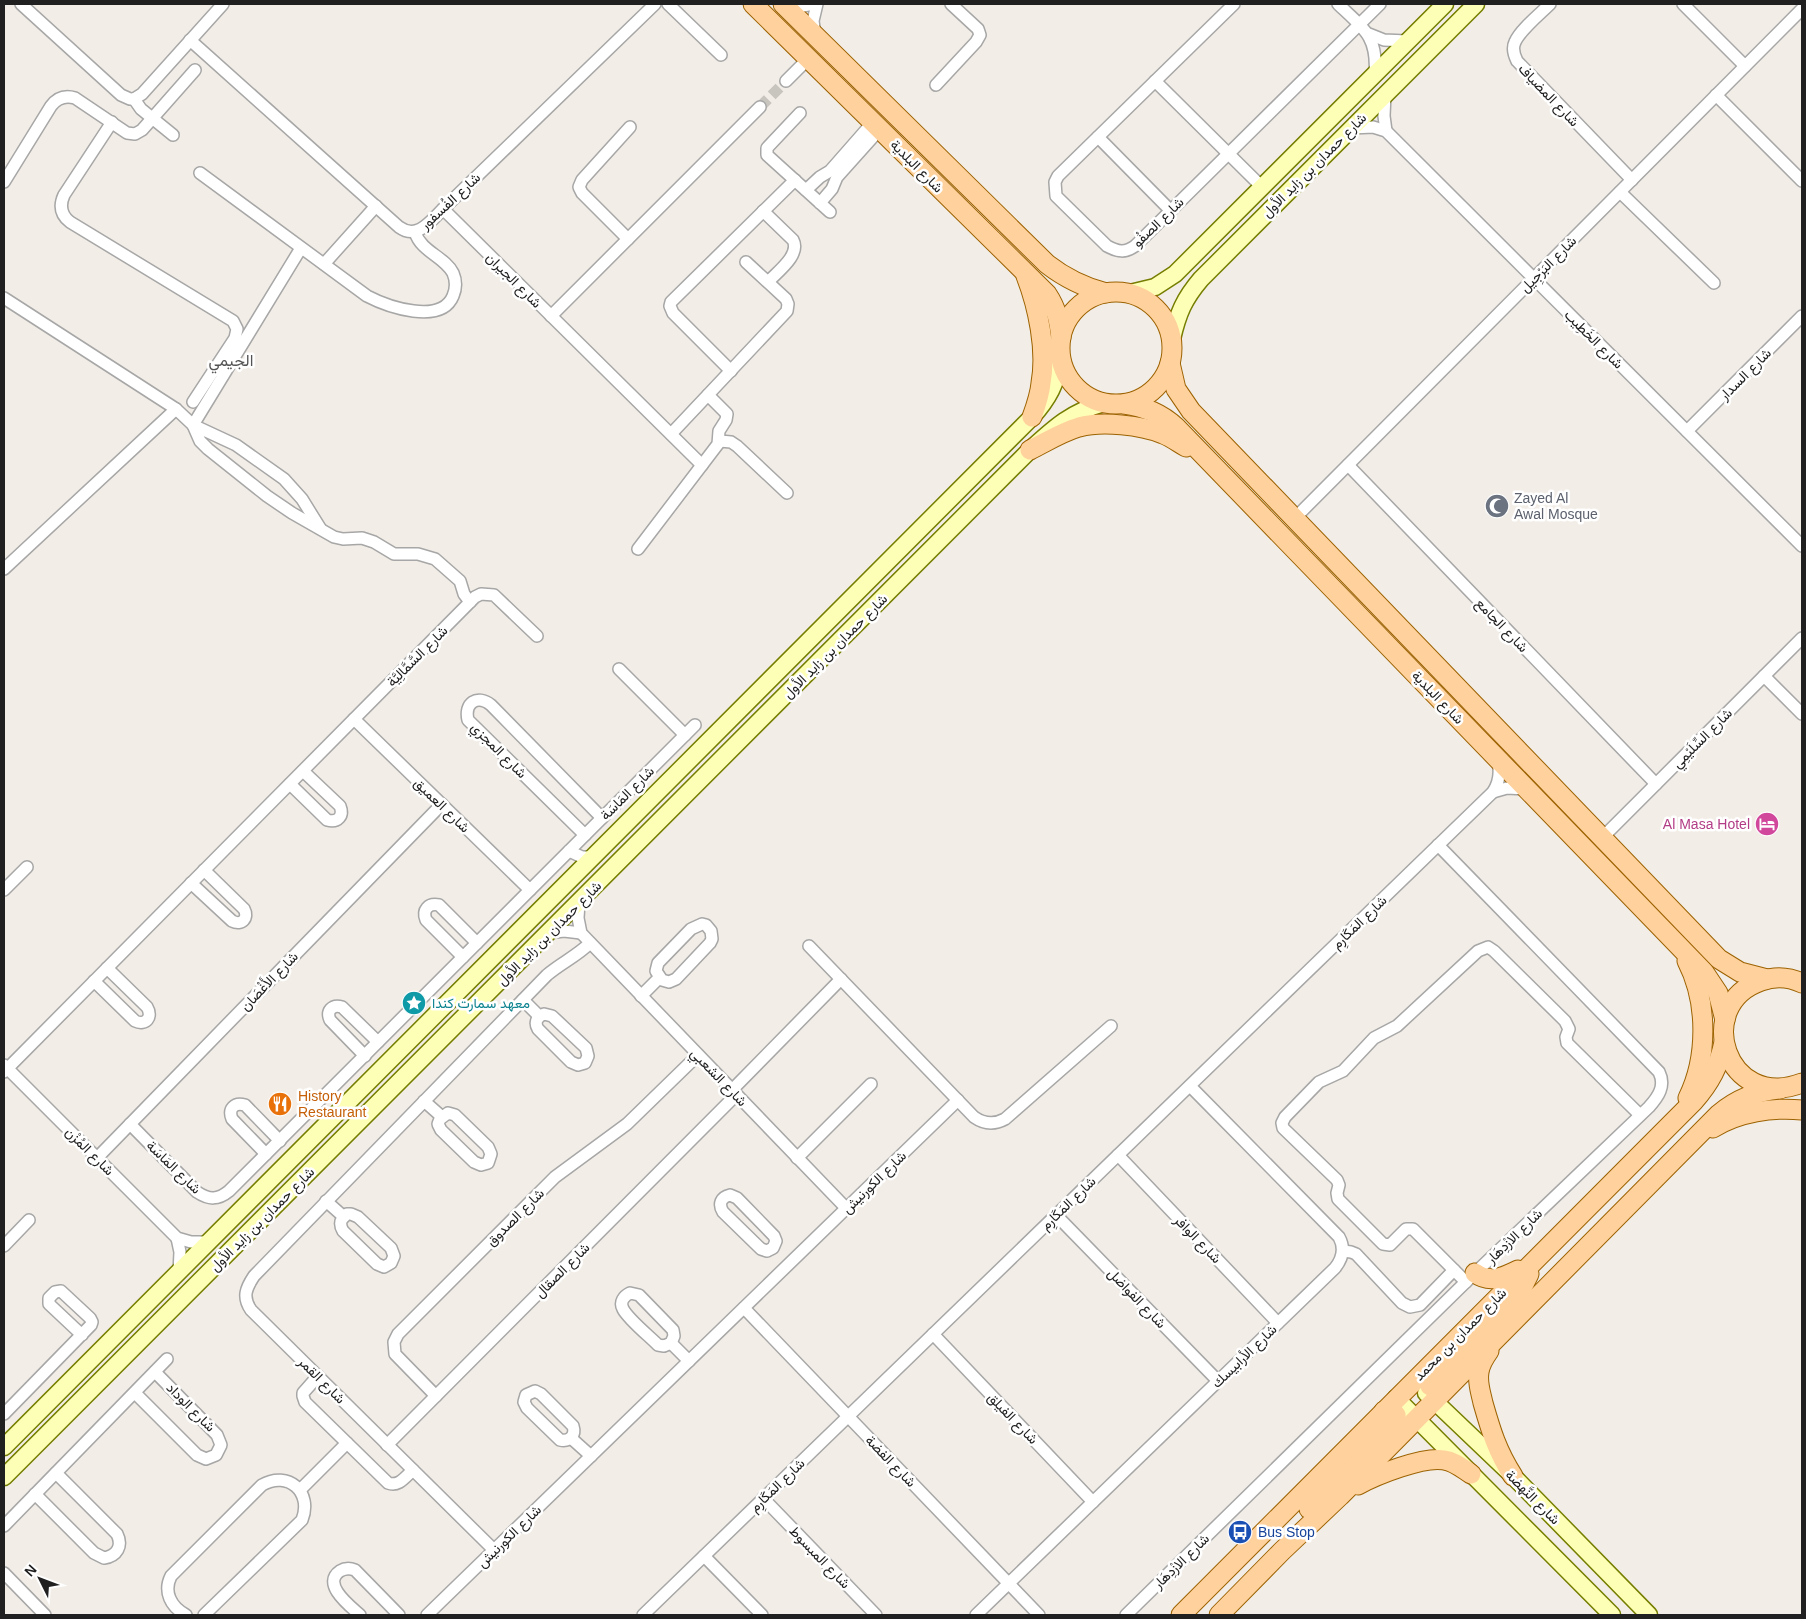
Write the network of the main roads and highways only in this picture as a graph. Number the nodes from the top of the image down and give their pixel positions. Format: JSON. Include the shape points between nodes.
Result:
{"nodes":[{"id":1,"x":753,"y":4,"type":"edge"},
{"id":2,"x":783,"y":4,"type":"edge"},
{"id":3,"x":1445,"y":4,"type":"edge"},
{"id":4,"x":1476,"y":4,"type":"edge"},
{"id":5,"x":1024,"y":272,"type":"junction"},
{"id":6,"x":1106,"y":292,"type":"junction"},
{"id":7,"x":1130,"y":294,"type":"junction"},
{"id":8,"x":1061,"y":338,"type":"junction"},
{"id":9,"x":1172,"y":339,"type":"junction"},
{"id":10,"x":1061,"y":359,"type":"junction"},
{"id":11,"x":1170,"y":363,"type":"junction"},
{"id":12,"x":1104,"y":403,"type":"junction"},
{"id":13,"x":1124,"y":404,"type":"junction"},
{"id":14,"x":1032,"y":417,"type":"junction"},
{"id":15,"x":1030,"y":450,"type":"junction"},
{"id":16,"x":1207,"y":459,"type":"junction"},
{"id":17,"x":1679,"y":947,"type":"junction"},
{"id":18,"x":1767,"y":979,"type":"junction"},
{"id":19,"x":1797,"y":979,"type":"edge"},
{"id":20,"x":1725,"y":1020,"type":"junction"},
{"id":21,"x":1724,"y":1042,"type":"junction"},
{"id":22,"x":1794,"y":1088,"type":"edge"},
{"id":23,"x":1802,"y":1110,"type":"edge"},
{"id":24,"x":1680,"y":1113,"type":"junction"},
{"id":25,"x":1691,"y":1142,"type":"junction"},
{"id":26,"x":1531,"y":1263,"type":"junction"},
{"id":27,"x":1471,"y":1277,"type":"road end"},
{"id":28,"x":1510,"y":1324,"type":"junction"},
{"id":29,"x":1424,"y":1391,"type":"junction"},
{"id":30,"x":1390,"y":1405,"type":"junction"},
{"id":31,"x":1416,"y":1418,"type":"junction"},
{"id":32,"x":6,"y":1439,"type":"edge"},
{"id":33,"x":1471,"y":1474,"type":"junction"},
{"id":34,"x":1513,"y":1476,"type":"junction"},
{"id":35,"x":4,"y":1477,"type":"edge"},
{"id":36,"x":1340,"y":1496,"type":"junction"},
{"id":37,"x":1282,"y":1551,"type":"junction"},
{"id":38,"x":1584,"y":1587,"type":"junction"},
{"id":39,"x":1181,"y":1615,"type":"edge"},
{"id":40,"x":1219,"y":1615,"type":"edge"},
{"id":41,"x":1612,"y":1615,"type":"edge"},
{"id":42,"x":1644,"y":1615,"type":"edge"},
{"id":43,"x":1649,"y":1615,"type":"edge"}],
"edges":[{"from":1,"to":5,"type":"main road","name":"شارع البلدية"},
{"from":2,"to":6,"type":"main road","name":"شارع البلدية","via":[[1047,264],[1074,282]]},
{"from":3,"to":7,"type":"main road","name":"شارع حمدان بن زايد الأول","via":[[1175,274],[1155,287]]},
{"from":4,"to":9,"type":"main road","name":"شارع حمدان بن زايد الأول","via":[[1201,279],[1182,303]]},
{"from":5,"to":8,"type":"main road","name":"شارع البلدية","via":[[1054,305]]},
{"from":5,"to":14,"type":"main road","via":[[1035,304],[1042,349],[1042,382]]},
{"from":6,"to":7,"type":"main road"},
{"from":6,"to":8,"type":"main road","via":[[1090,298],[1076,309],[1066,322]]},
{"from":7,"to":9,"type":"main road","via":[[1153,305],[1162,315]]},
{"from":8,"to":10,"type":"main road"},
{"from":9,"to":11,"type":"main road"},
{"from":10,"to":12,"type":"main road","via":[[1072,383],[1086,395]]},
{"from":10,"to":14,"type":"main road","name":"شارع حمدان بن زايد الأول","via":[[1054,387]]},
{"from":11,"to":13,"type":"main road","via":[[1164,378],[1153,390]]},
{"from":11,"to":18,"type":"main road","name":"شارع البلدية","via":[[1176,389],[1191,411],[1719,959],[1740,972]]},
{"from":12,"to":13,"type":"main road"},
{"from":12,"to":15,"type":"main road","name":"شارع حمدان بن زايد الأول","via":[[1065,419]]},
{"from":13,"to":16,"type":"main road","name":"شارع البلدية","via":[[1141,406],[1167,419]]},
{"from":14,"to":32,"type":"main road","name":"شارع حمدان بن زايد الأول","via":[[179,1272]]},
{"from":15,"to":16,"type":"main road","via":[[1078,427],[1116,425],[1158,432]]},
{"from":15,"to":35,"type":"main road","name":"شارع حمدان بن زايد الأول"},
{"from":16,"to":17,"type":"main road","name":"شارع البلدية"},
{"from":17,"to":20,"type":"main road","name":"شارع البلدية","via":[[1712,982]]},
{"from":17,"to":24,"type":"main road","via":[[1698,986],[1702,1019],[1701,1065]]},
{"from":18,"to":19,"type":"main road"},
{"from":18,"to":20,"type":"main road","via":[[1740,994]]},
{"from":20,"to":21,"type":"main road"},
{"from":21,"to":22,"type":"main road","via":[[1738,1071],[1750,1081],[1764,1087]]},
{"from":21,"to":24,"type":"main road","name":"شارع حمدان بن محمد","via":[[1711,1079]]},
{"from":22,"to":25,"type":"main road","name":"شارع حمدان بن محمد","via":[[1752,1094],[1730,1104]]},
{"from":23,"to":25,"type":"main road","via":[[1742,1114]]},
{"from":24,"to":26,"type":"main road","name":"شارع حمدان بن محمد"},
{"from":25,"to":28,"type":"main road","name":"شارع حمدان بن محمد"},
{"from":26,"to":27,"type":"main road","via":[[1497,1279]]},
{"from":26,"to":29,"type":"main road","name":"شارع حمدان بن محمد"},
{"from":28,"to":29,"type":"main road","name":"شارع حمدان بن محمد"},
{"from":28,"to":34,"type":"main road","via":[[1483,1360],[1479,1385],[1494,1442]]},
{"from":29,"to":30,"type":"main road","name":"شارع حمدان بن محمد"},
{"from":29,"to":31,"type":"main road","name":"شارع حمدان بن محمد"},
{"from":29,"to":34,"type":"main road","name":"شارع النَّهضة"},
{"from":30,"to":31,"type":"main road","name":"شارع النَّهضة"},
{"from":30,"to":37,"type":"main road","via":[[1396,1415],[1393,1423],[1298,1520],[1286,1537]]},
{"from":30,"to":39,"type":"main road","name":"شارع حمدان بن محمد"},
{"from":31,"to":33,"type":"main road","name":"شارع النَّهضة"},
{"from":31,"to":36,"type":"main road","name":"شارع حمدان بن محمد"},
{"from":33,"to":36,"type":"main road","via":[[1451,1462],[1432,1460],[1379,1474]]},
{"from":33,"to":38,"type":"main road","name":"شارع النَّهضة"},
{"from":34,"to":43,"type":"main road","name":"شارع النَّهضة"},
{"from":36,"to":37,"type":"main road","name":"شارع حمدان بن محمد"},
{"from":37,"to":40,"type":"main road","name":"شارع حمدان بن محمد"},
{"from":38,"to":41,"type":"main road","name":"شارع النَّهضة"},
{"from":38,"to":42,"type":"main road","via":[[1592,1577],[1601,1575]]}]}
